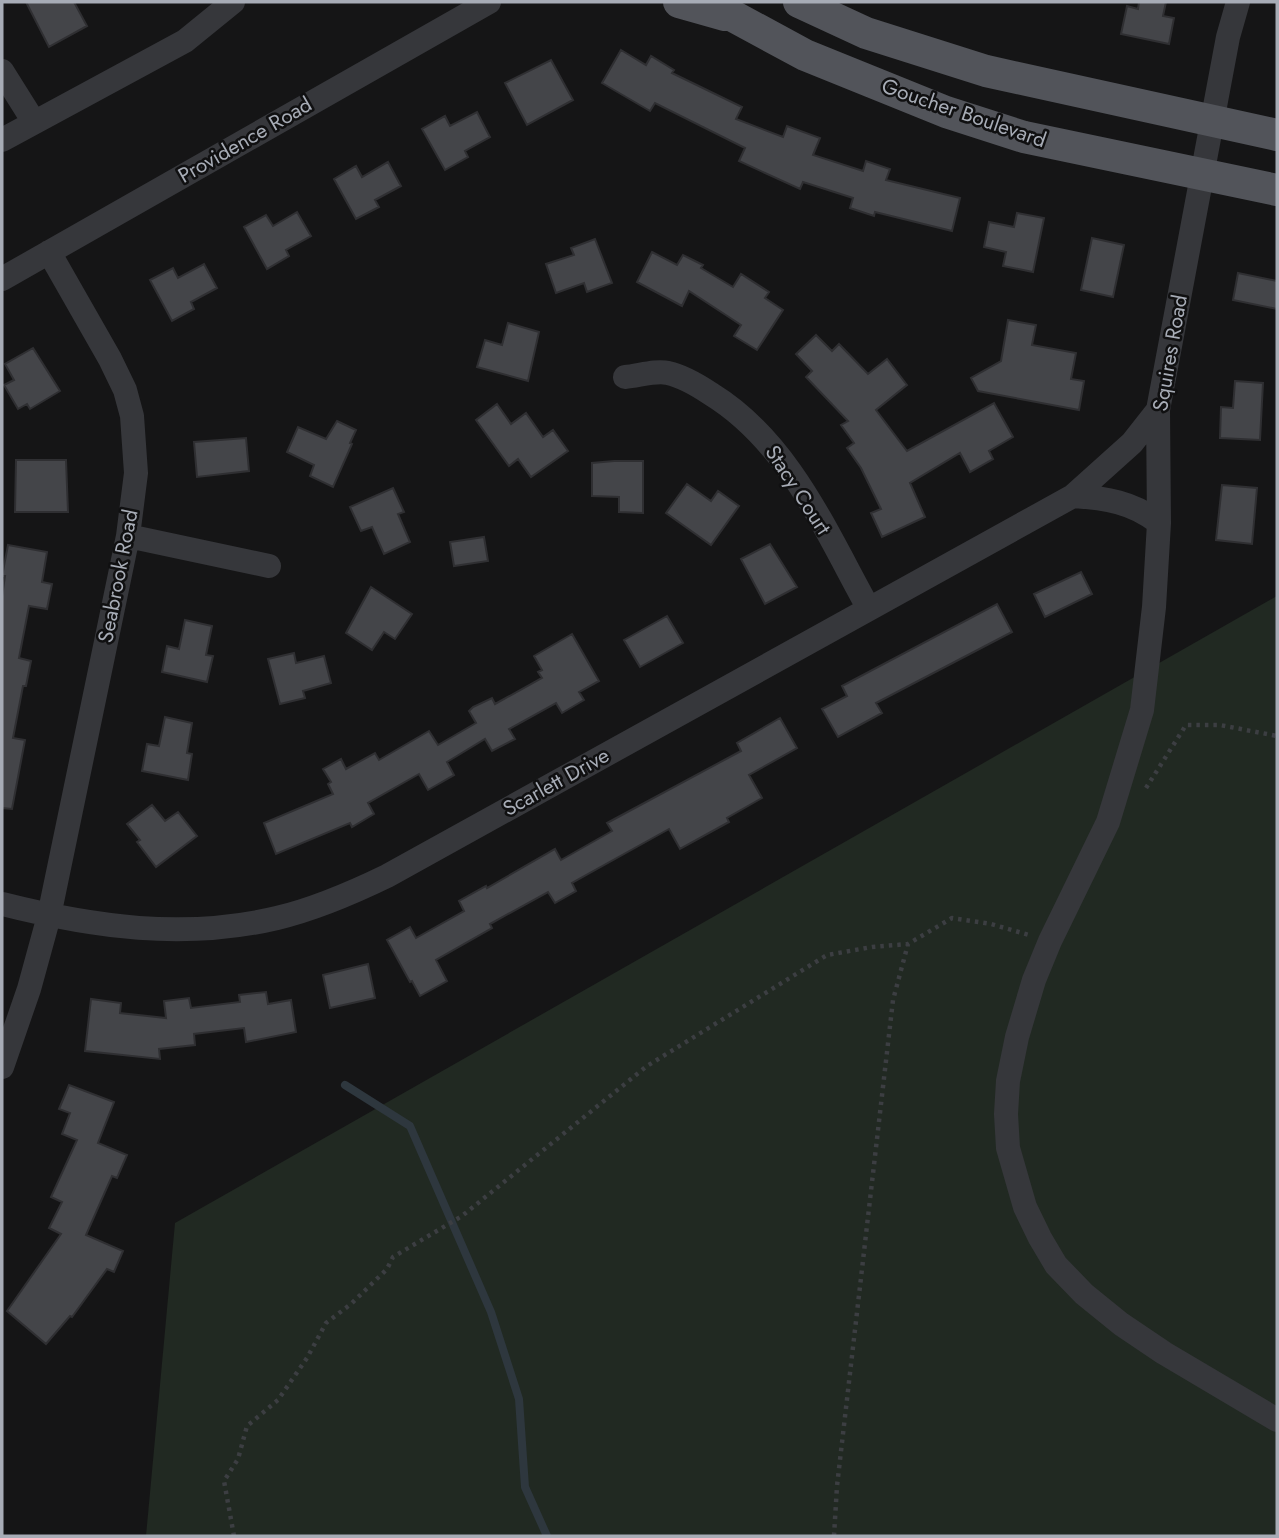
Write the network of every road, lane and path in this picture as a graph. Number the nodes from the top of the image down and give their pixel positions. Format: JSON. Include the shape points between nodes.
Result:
{"nodes":[{"id":1,"x":233,"y":2,"type":"edge"},
{"id":2,"x":489,"y":2,"type":"edge"},
{"id":3,"x":679,"y":2,"type":"edge"},
{"id":4,"x":799,"y":2,"type":"edge"},
{"id":5,"x":1238,"y":2,"type":"edge"},
{"id":6,"x":720,"y":9,"type":"edge"},
{"id":7,"x":2,"y":71,"type":"edge"},
{"id":8,"x":34,"y":122,"type":"junction"},
{"id":9,"x":1212,"y":122,"type":"junction"},
{"id":10,"x":1277,"y":135,"type":"edge"},
{"id":11,"x":2,"y":140,"type":"edge"},
{"id":12,"x":1202,"y":175,"type":"junction"},
{"id":13,"x":1277,"y":190,"type":"edge"},
{"id":14,"x":48,"y":252,"type":"junction"},
{"id":15,"x":2,"y":279,"type":"edge"},
{"id":16,"x":625,"y":377,"type":"dead end"},
{"id":17,"x":1158,"y":410,"type":"junction"},
{"id":18,"x":1073,"y":496,"type":"junction"},
{"id":19,"x":1158,"y":523,"type":"junction"},
{"id":20,"x":128,"y":536,"type":"junction"},
{"id":21,"x":269,"y":566,"type":"dead end"},
{"id":22,"x":869,"y":609,"type":"junction"},
{"id":23,"x":1277,"y":736,"type":"edge"},
{"id":24,"x":1108,"y":822,"type":"junction"},
{"id":25,"x":2,"y":904,"type":"edge"},
{"id":26,"x":49,"y":916,"type":"junction"},
{"id":27,"x":1050,"y":941,"type":"junction"},
{"id":28,"x":908,"y":944,"type":"junction"},
{"id":29,"x":2,"y":1068,"type":"edge"},
{"id":30,"x":1277,"y":1420,"type":"edge"},
{"id":31,"x":234,"y":1536,"type":"edge"},
{"id":32,"x":834,"y":1536,"type":"edge"}],
"edges":[{"from":1,"to":8,"type":"street","via":[[185,41]]},
{"from":2,"to":14,"type":"street","name":"Providence Road"},
{"from":3,"to":6,"type":"main road","name":"Goucher Boulevard"},
{"from":4,"to":9,"type":"main road","via":[[866,33],[986,71]]},
{"from":5,"to":9,"type":"street","name":"Squires Road"},
{"from":6,"to":12,"type":"main road","name":"Goucher Boulevard","via":[[805,55],[946,112],[1024,137]]},
{"from":7,"to":8,"type":"street"},
{"from":8,"to":11,"type":"street"},
{"from":9,"to":10,"type":"main road"},
{"from":9,"to":12,"type":"street","name":"Squires Road"},
{"from":12,"to":13,"type":"main road","name":"Goucher Boulevard"},
{"from":12,"to":17,"type":"street","name":"Squires Road"},
{"from":14,"to":15,"type":"street","name":"Providence Road"},
{"from":14,"to":20,"type":"street","name":"Seabrook Road","via":[[125,390],[132,416],[136,473]]},
{"from":16,"to":22,"type":"street","name":"Stacy Court","via":[[667,372],[700,387],[750,423],[802,488]]},
{"from":17,"to":18,"type":"street","name":"Scarlett Drive","via":[[1132,443]]},
{"from":17,"to":19,"type":"street","name":"Squires Road"},
{"from":18,"to":19,"type":"street","via":[[1128,504]]},
{"from":18,"to":22,"type":"street","name":"Scarlett Drive"},
{"from":19,"to":24,"type":"street","name":"Squires Road","via":[[1142,710]]},
{"from":20,"to":21,"type":"street"},
{"from":20,"to":26,"type":"street","name":"Seabrook Road"},
{"from":22,"to":26,"type":"street","name":"Scarlett Drive","via":[[387,876],[313,907],[227,927],[178,931]]},
{"from":23,"to":24,"type":"path","via":[[1220,725],[1186,725],[1140,797]]},
{"from":24,"to":27,"type":"street","name":"Squires Road"},
{"from":25,"to":26,"type":"street","name":"Scarlett Drive"},
{"from":26,"to":29,"type":"street","name":"Seabrook Road"},
{"from":27,"to":28,"type":"path","via":[[951,918]]},
{"from":27,"to":30,"type":"street","name":"Squires Road","via":[[1034,980],[1007,1081],[1008,1148],[1030,1217],[1056,1265],[1084,1294],[1164,1353]]},
{"from":28,"to":31,"type":"path","via":[[827,955],[647,1066],[462,1216],[393,1257],[387,1269],[326,1323],[278,1400],[247,1426],[238,1459],[224,1481]]},
{"from":28,"to":32,"type":"path","via":[[893,1000]]}]}
